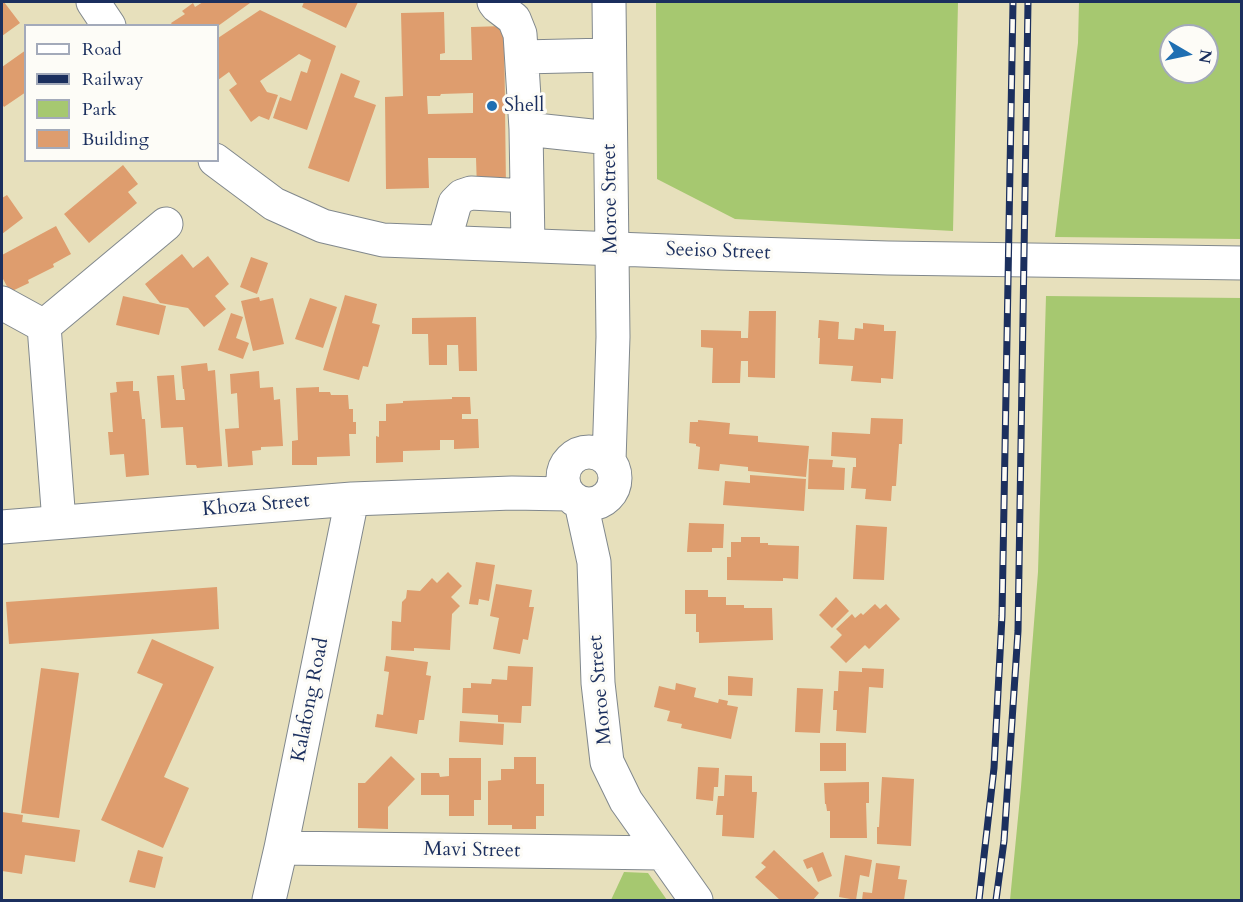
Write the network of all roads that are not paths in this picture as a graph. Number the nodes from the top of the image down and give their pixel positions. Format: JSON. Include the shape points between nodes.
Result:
{"nodes":[{"id":1,"x":93,"y":2,"type":"edge"},
{"id":2,"x":494,"y":2,"type":"edge"},
{"id":3,"x":609,"y":2,"type":"edge"},
{"id":4,"x":108,"y":24,"type":"edge"},
{"id":5,"x":609,"y":55,"type":"junction"},
{"id":6,"x":522,"y":57,"type":"junction"},
{"id":7,"x":526,"y":129,"type":"junction"},
{"id":8,"x":610,"y":138,"type":"junction"},
{"id":9,"x":218,"y":162,"type":"edge"},
{"id":10,"x":527,"y":196,"type":"junction"},
{"id":11,"x":166,"y":224,"type":"dead end"},
{"id":12,"x":444,"y":242,"type":"junction"},
{"id":13,"x":528,"y":245,"type":"junction"},
{"id":14,"x":612,"y":248,"type":"junction"},
{"id":15,"x":1242,"y":263,"type":"edge"},
{"id":16,"x":2,"y":303,"type":"edge"},
{"id":17,"x":44,"y":326,"type":"junction"},
{"id":18,"x":612,"y":396,"type":"junction"},
{"id":19,"x":579,"y":484,"type":"junction"},
{"id":20,"x":352,"y":499,"type":"junction"},
{"id":21,"x":59,"y":522,"type":"junction"},
{"id":22,"x":2,"y":527,"type":"edge"},
{"id":23,"x":281,"y":848,"type":"junction"},
{"id":24,"x":662,"y":853,"type":"junction"},
{"id":25,"x":269,"y":900,"type":"edge"},
{"id":26,"x":696,"y":900,"type":"edge"}],
"edges":[{"from":1,"to":4,"type":"street"},
{"from":2,"to":6,"type":"street","via":[[514,19]]},
{"from":3,"to":5,"type":"street","name":"Moroe Street"},
{"from":5,"to":6,"type":"street"},
{"from":5,"to":8,"type":"street","name":"Moroe Street"},
{"from":6,"to":7,"type":"street"},
{"from":7,"to":8,"type":"street"},
{"from":7,"to":10,"type":"street"},
{"from":8,"to":14,"type":"street","name":"Moroe Street"},
{"from":9,"to":12,"type":"street","name":"Seeiso Street","via":[[274,204],[323,226],[383,240]]},
{"from":10,"to":12,"type":"street","via":[[462,196],[455,203]]},
{"from":10,"to":13,"type":"street"},
{"from":11,"to":17,"type":"street"},
{"from":12,"to":13,"type":"street","name":"Seeiso Street"},
{"from":13,"to":14,"type":"street","name":"Seeiso Street"},
{"from":14,"to":15,"type":"street","name":"Seeiso Street","via":[[732,254]]},
{"from":14,"to":18,"type":"street","name":"Moroe Street"},
{"from":16,"to":17,"type":"street"},
{"from":17,"to":21,"type":"street"},
{"from":18,"to":19,"type":"street","name":"Moroe Street"},
{"from":18,"to":19,"type":"street","name":"Moroe Street","via":[[609,461],[593,452],[584,453]]},
{"from":19,"to":20,"type":"street","name":"Khoza Street","via":[[512,493]]},
{"from":19,"to":24,"type":"street","name":"Moroe Street","via":[[594,562],[598,683],[607,762],[626,801]]},
{"from":20,"to":21,"type":"street","name":"Khoza Street"},
{"from":20,"to":23,"type":"street","name":"Kalafong Road"},
{"from":21,"to":22,"type":"street","name":"Khoza Street"},
{"from":23,"to":24,"type":"street","name":"Mavi Street"},
{"from":23,"to":25,"type":"street","name":"Kalafong Road"},
{"from":24,"to":26,"type":"street","name":"Moroe Street"}]}
